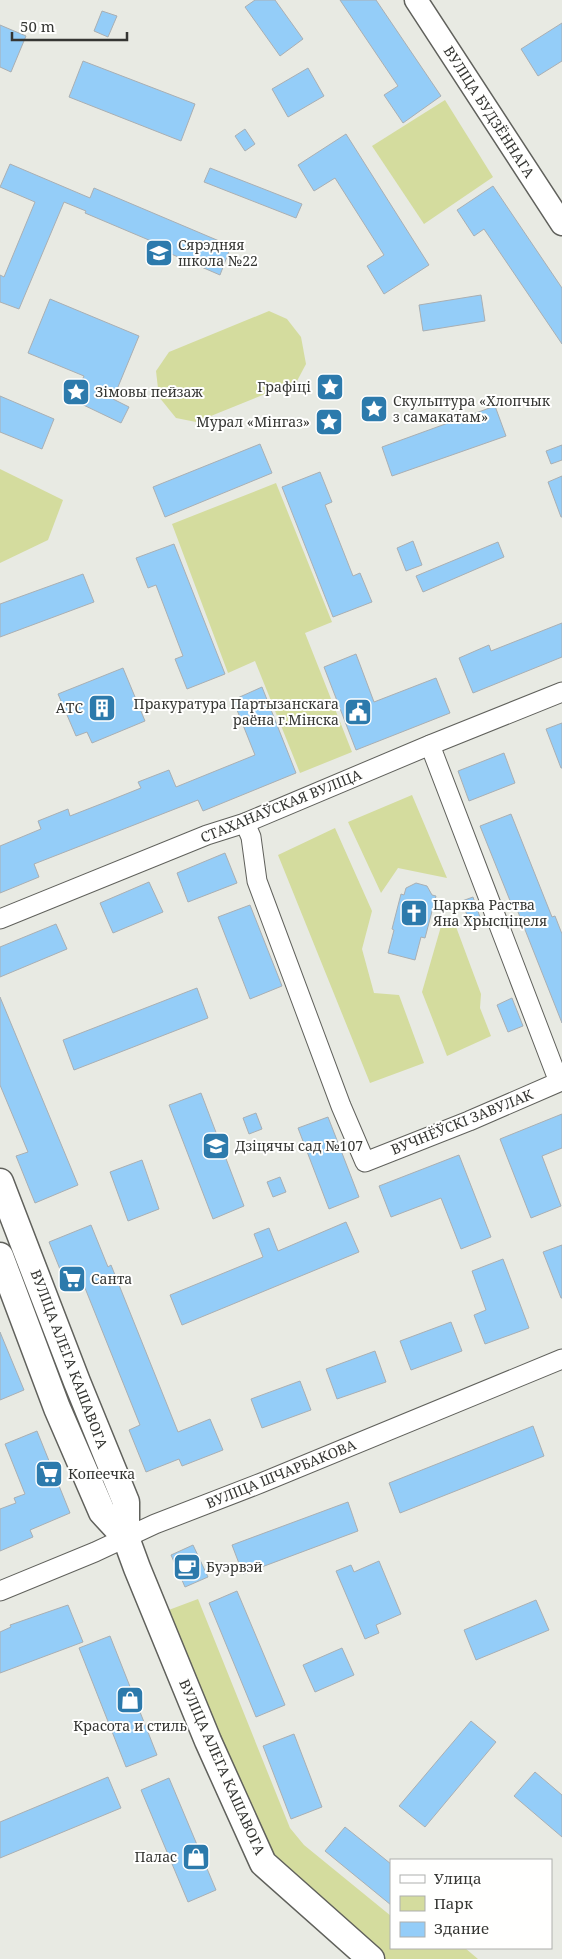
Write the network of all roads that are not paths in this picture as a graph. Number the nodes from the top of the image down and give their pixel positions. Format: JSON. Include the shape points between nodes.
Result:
{"nodes":[{"id":1,"x":416,"y":0,"type":"edge"},
{"id":2,"x":562,"y":224,"type":"edge"},
{"id":3,"x":562,"y":692,"type":"edge"},
{"id":4,"x":430,"y":745,"type":"junction"},
{"id":5,"x":244,"y":823,"type":"junction"},
{"id":6,"x":0,"y":919,"type":"edge"},
{"id":7,"x":0,"y":1182,"type":"edge"},
{"id":8,"x":0,"y":1256,"type":"edge"},
{"id":9,"x":562,"y":1359,"type":"edge"},
{"id":10,"x":126,"y":1538,"type":"junction"},
{"id":11,"x":0,"y":1591,"type":"edge"},
{"id":12,"x":371,"y":1959,"type":"edge"}],
"edges":[{"from":1,"to":2,"type":"street","name":"ВУЛІЦА БУДЗЁННАГА"},
{"from":3,"to":4,"type":"street","name":"СТАХАНАЎСКАЯ ВУЛІЦА"},
{"from":4,"to":5,"type":"street","name":"СТАХАНАЎСКАЯ ВУЛІЦА"},
{"from":4,"to":5,"type":"street","name":"ВУЧНЁЎСКІ ЗАВУЛАК","via":[[559,1082],[469,1121],[365,1162],[257,881],[251,837]]},
{"from":5,"to":6,"type":"street","name":"СТАХАНАЎСКАЯ ВУЛІЦА"},
{"from":7,"to":10,"type":"main road","name":"ВУЛІЦА АЛЕГА КАШАВОГА","via":[[126,1502]]},
{"from":8,"to":10,"type":"main road","name":"ВУЛІЦА АЛЕГА КАШАВОГА","via":[[57,1408],[102,1512]]},
{"from":9,"to":10,"type":"street","name":"ВУЛІЦА ШЧАРБАКОВА"},
{"from":10,"to":11,"type":"street","name":"ВУЛІЦА ШЧАРБАКОВА"},
{"from":10,"to":12,"type":"main road","name":"ВУЛІЦА АЛЕГА КАШАВОГА","via":[[208,1741],[263,1863]]}]}
